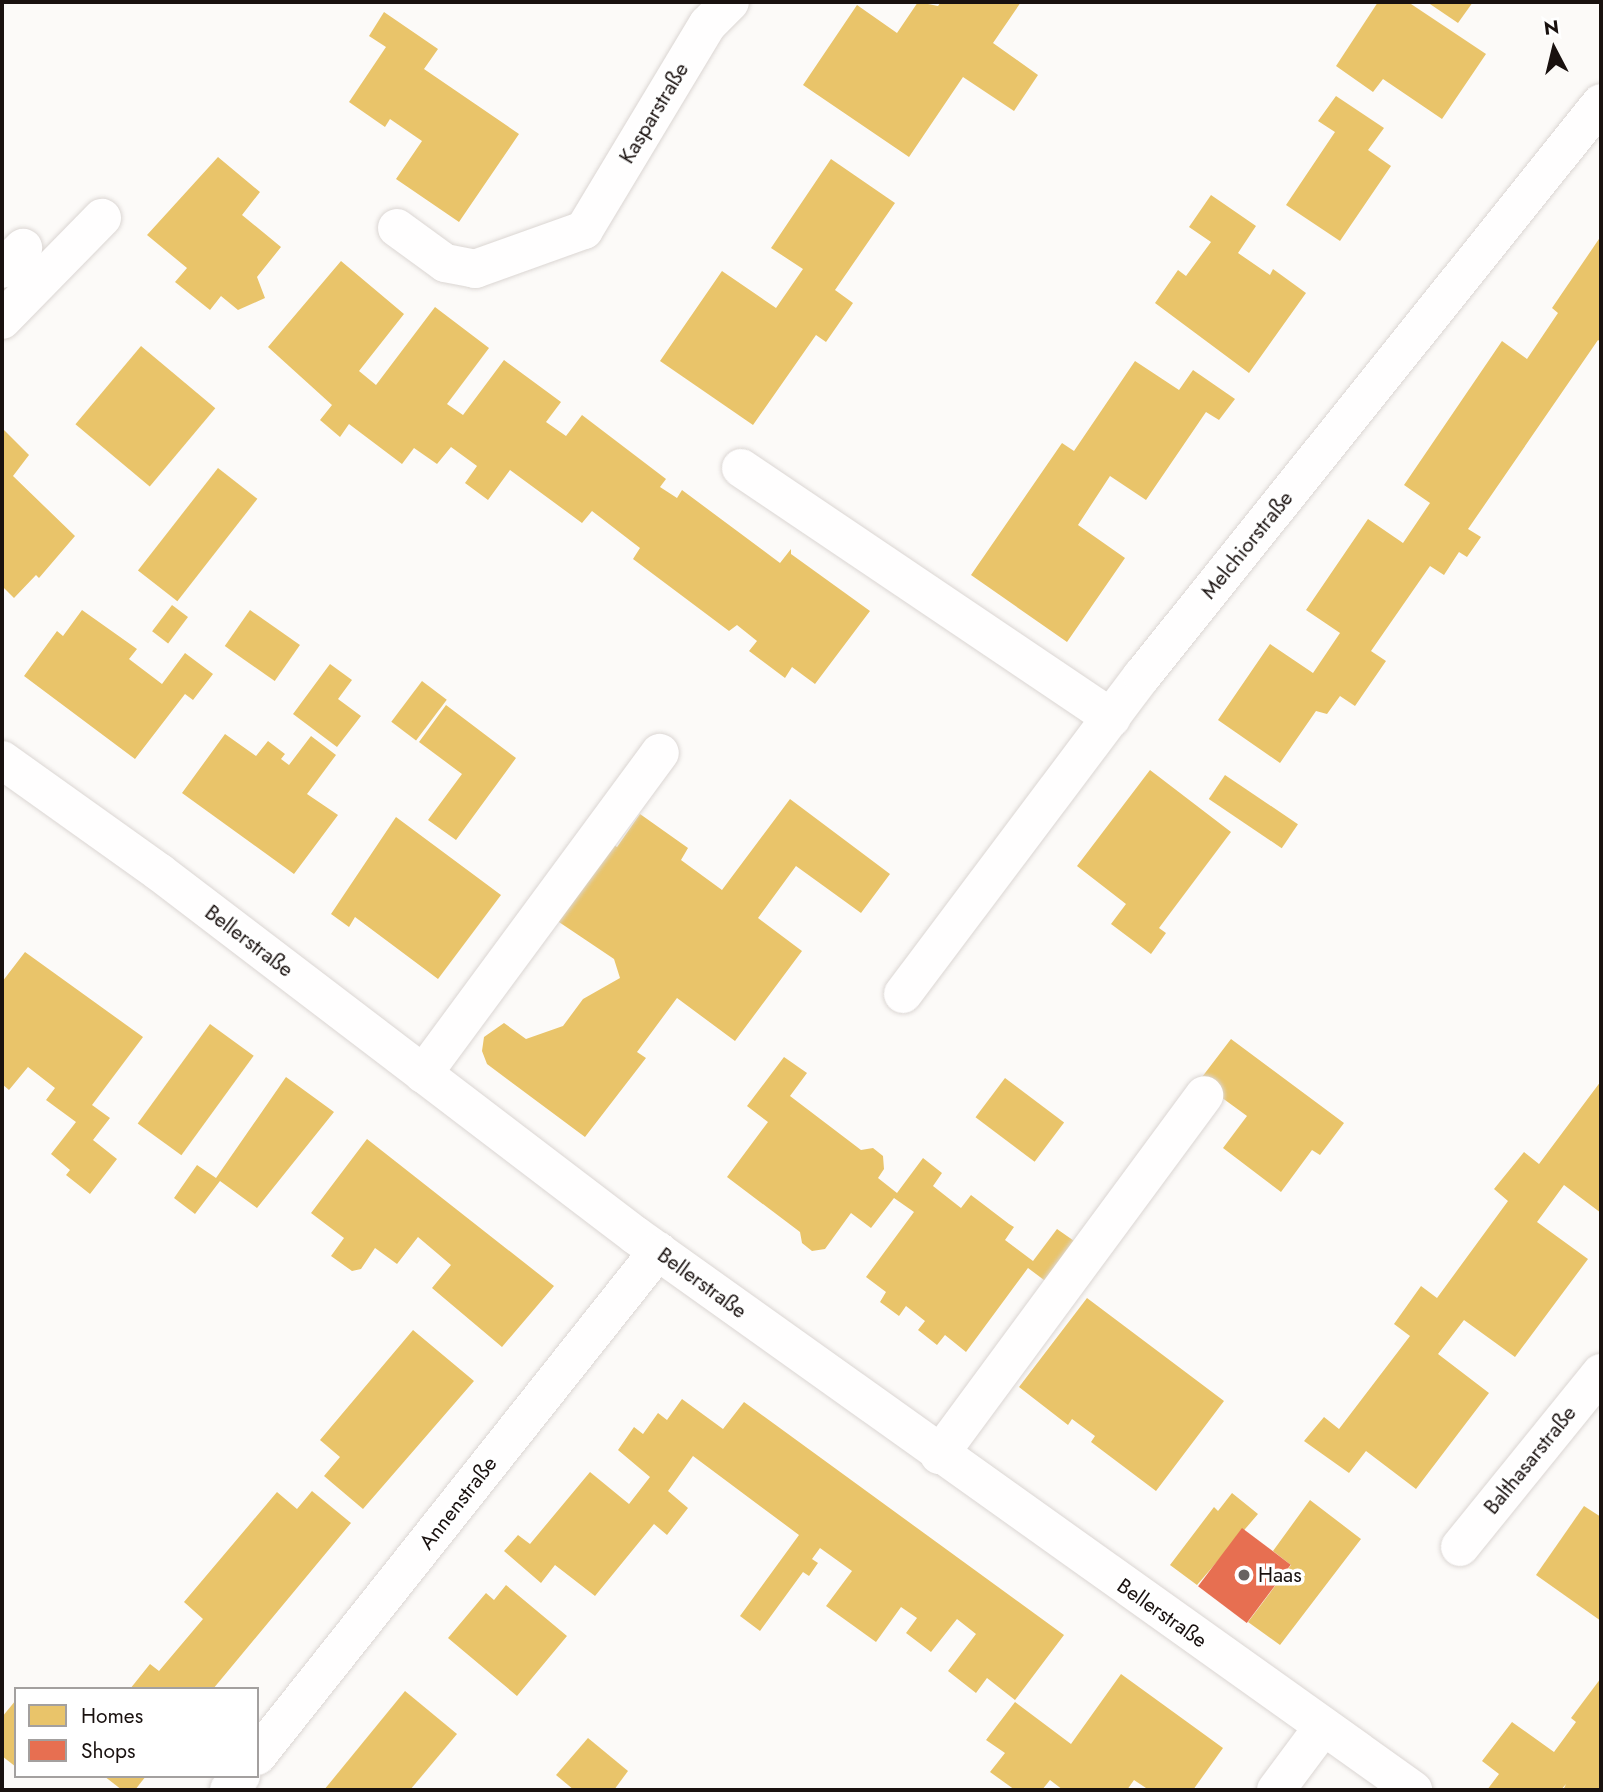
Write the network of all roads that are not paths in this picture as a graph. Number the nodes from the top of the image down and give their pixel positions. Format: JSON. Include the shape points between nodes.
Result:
{"nodes":[{"id":1,"x":730,"y":2,"type":"edge"},
{"id":2,"x":1601,"y":103,"type":"edge"},
{"id":3,"x":102,"y":218,"type":"dead end"},
{"id":4,"x":397,"y":228,"type":"dead end"},
{"id":5,"x":2,"y":320,"type":"edge"},
{"id":6,"x":741,"y":468,"type":"dead end"},
{"id":7,"x":1112,"y":719,"type":"junction"},
{"id":8,"x":660,"y":753,"type":"dead end"},
{"id":9,"x":2,"y":761,"type":"edge"},
{"id":10,"x":903,"y":994,"type":"dead end"},
{"id":11,"x":423,"y":1074,"type":"junction"},
{"id":12,"x":1204,"y":1095,"type":"dead end"},
{"id":13,"x":658,"y":1251,"type":"junction"},
{"id":14,"x":1601,"y":1373,"type":"edge"},
{"id":15,"x":939,"y":1455,"type":"junction"},
{"id":16,"x":1460,"y":1547,"type":"dead end"},
{"id":17,"x":1323,"y":1727,"type":"junction"},
{"id":18,"x":259,"y":1753,"type":"edge"},
{"id":19,"x":1276,"y":1790,"type":"edge"},
{"id":20,"x":1413,"y":1790,"type":"edge"}],
"edges":[{"from":1,"to":4,"type":"street","name":"Kasparstraße","via":[[708,24],[584,230],[475,269],[445,263]]},
{"from":2,"to":7,"type":"street","name":"Melchiorstraße"},
{"from":3,"to":5,"type":"street"},
{"from":6,"to":7,"type":"street"},
{"from":7,"to":10,"type":"street","name":"Melchiorstraße"},
{"from":8,"to":11,"type":"street"},
{"from":9,"to":11,"type":"street","name":"Bellerstraße","via":[[159,872]]},
{"from":11,"to":13,"type":"street","name":"Bellerstraße"},
{"from":12,"to":15,"type":"street"},
{"from":13,"to":15,"type":"street","name":"Bellerstraße"},
{"from":13,"to":18,"type":"street","name":"Annenstraße"},
{"from":14,"to":16,"type":"street","name":"Balthasarstraße"},
{"from":15,"to":17,"type":"street","name":"Bellerstraße"},
{"from":17,"to":19,"type":"street"},
{"from":17,"to":20,"type":"street","name":"Bellerstraße"}]}
